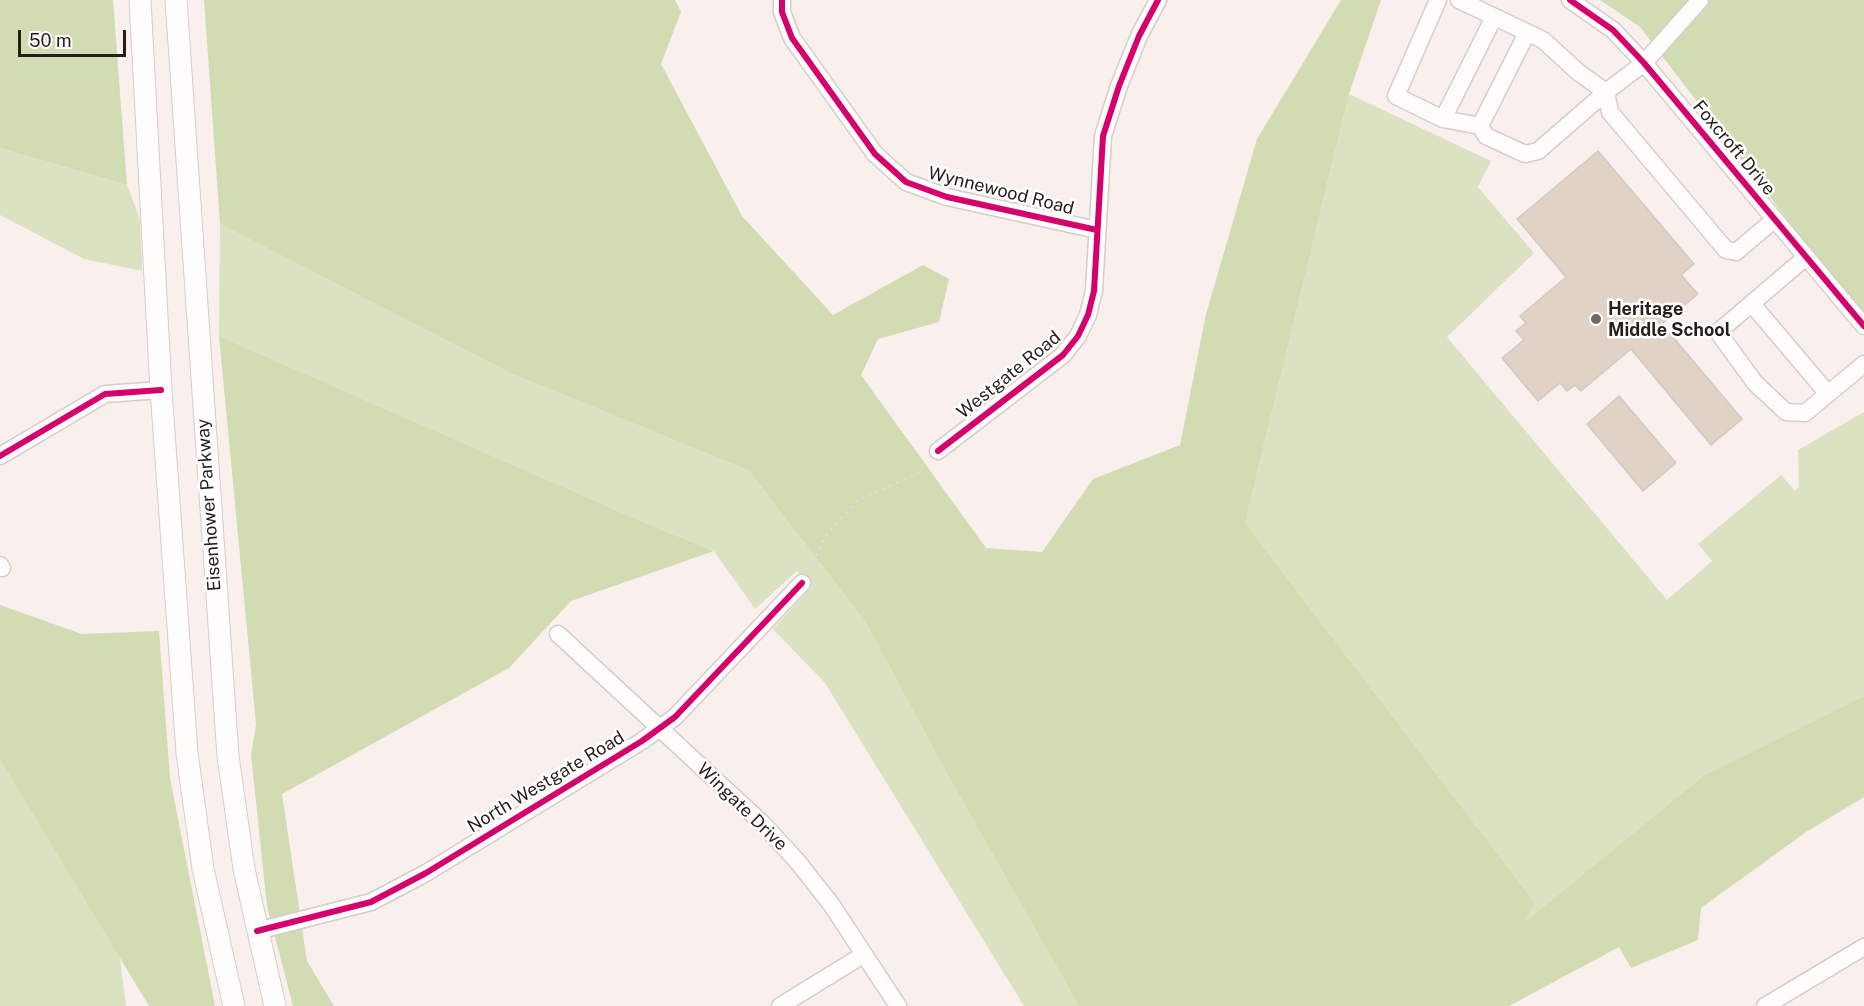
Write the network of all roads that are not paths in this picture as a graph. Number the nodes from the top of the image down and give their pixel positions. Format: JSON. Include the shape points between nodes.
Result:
{"nodes":[{"id":1,"x":140,"y":0,"type":"edge"},
{"id":2,"x":176,"y":0,"type":"edge"},
{"id":3,"x":782,"y":0,"type":"edge"},
{"id":4,"x":1158,"y":0,"type":"edge"},
{"id":5,"x":1438,"y":0,"type":"edge"},
{"id":6,"x":1459,"y":0,"type":"edge"},
{"id":7,"x":1570,"y":0,"type":"edge"},
{"id":8,"x":1700,"y":0,"type":"edge"},
{"id":9,"x":1494,"y":17,"type":"junction"},
{"id":10,"x":1527,"y":33,"type":"junction"},
{"id":11,"x":1644,"y":63,"type":"junction"},
{"id":12,"x":1606,"y":92,"type":"junction"},
{"id":13,"x":1443,"y":118,"type":"junction"},
{"id":14,"x":1480,"y":126,"type":"junction"},
{"id":15,"x":1774,"y":220,"type":"junction"},
{"id":16,"x":1097,"y":230,"type":"junction"},
{"id":17,"x":1806,"y":257,"type":"junction"},
{"id":18,"x":1752,"y":304,"type":"junction"},
{"id":19,"x":1864,"y":326,"type":"edge"},
{"id":20,"x":1864,"y":364,"type":"edge"},
{"id":21,"x":161,"y":390,"type":"junction"},
{"id":22,"x":1828,"y":394,"type":"junction"},
{"id":23,"x":938,"y":452,"type":"road end"},
{"id":24,"x":0,"y":456,"type":"edge"},
{"id":25,"x":802,"y":583,"type":"road end"},
{"id":26,"x":558,"y":634,"type":"dead end"},
{"id":27,"x":660,"y":729,"type":"junction"},
{"id":28,"x":257,"y":931,"type":"junction"},
{"id":29,"x":1864,"y":947,"type":"edge"},
{"id":30,"x":863,"y":954,"type":"junction"},
{"id":31,"x":234,"y":1006,"type":"edge"},
{"id":32,"x":275,"y":1006,"type":"edge"},
{"id":33,"x":780,"y":1006,"type":"edge"},
{"id":34,"x":898,"y":1006,"type":"edge"},
{"id":35,"x":1765,"y":1006,"type":"edge"}],
"edges":[{"from":1,"to":21,"type":"main road"},
{"from":2,"to":28,"type":"main road","name":"Eisenhower Parkway","via":[[228,756]]},
{"from":3,"to":16,"type":"street","name":"Wynnewood Road","via":[[782,12],[792,38],[875,154],[906,182],[947,197]]},
{"from":4,"to":16,"type":"street","name":"Westgate Road","via":[[1127,66],[1103,136]]},
{"from":5,"to":13,"type":"street","via":[[1396,96]]},
{"from":6,"to":9,"type":"street"},
{"from":7,"to":11,"type":"street","name":"Foxcroft Drive","via":[[1613,30]]},
{"from":8,"to":11,"type":"street"},
{"from":9,"to":10,"type":"street"},
{"from":9,"to":13,"type":"street"},
{"from":10,"to":12,"type":"street","via":[[1543,39]]},
{"from":10,"to":14,"type":"street"},
{"from":11,"to":12,"type":"street"},
{"from":11,"to":15,"type":"street","name":"Foxcroft Drive"},
{"from":12,"to":14,"type":"street","via":[[1538,150],[1525,154],[1486,136]]},
{"from":12,"to":15,"type":"street","via":[[1610,112],[1726,250],[1736,252]]},
{"from":13,"to":14,"type":"street"},
{"from":15,"to":17,"type":"street","name":"Foxcroft Drive"},
{"from":16,"to":23,"type":"street","name":"Westgate Road","via":[[1094,291],[1078,336],[1063,355]]},
{"from":17,"to":18,"type":"street"},
{"from":17,"to":19,"type":"street","name":"Foxcroft Drive"},
{"from":18,"to":22,"type":"street"},
{"from":18,"to":22,"type":"street","via":[[1718,332],[1755,383],[1786,412],[1805,414]]},
{"from":20,"to":22,"type":"street"},
{"from":21,"to":24,"type":"street","via":[[105,394]]},
{"from":21,"to":31,"type":"main road","via":[[187,753],[203,869]]},
{"from":25,"to":27,"type":"street","name":"North Westgate Road"},
{"from":26,"to":27,"type":"street","name":"Wingate Drive"},
{"from":27,"to":28,"type":"street","name":"North Westgate Road","via":[[426,873],[371,902]]},
{"from":27,"to":30,"type":"street","name":"Wingate Drive","via":[[763,824],[797,861]]},
{"from":28,"to":32,"type":"main road","name":"Eisenhower Parkway"},
{"from":29,"to":35,"type":"street"},
{"from":30,"to":33,"type":"street"},
{"from":30,"to":34,"type":"street","name":"Wingate Drive"}]}
